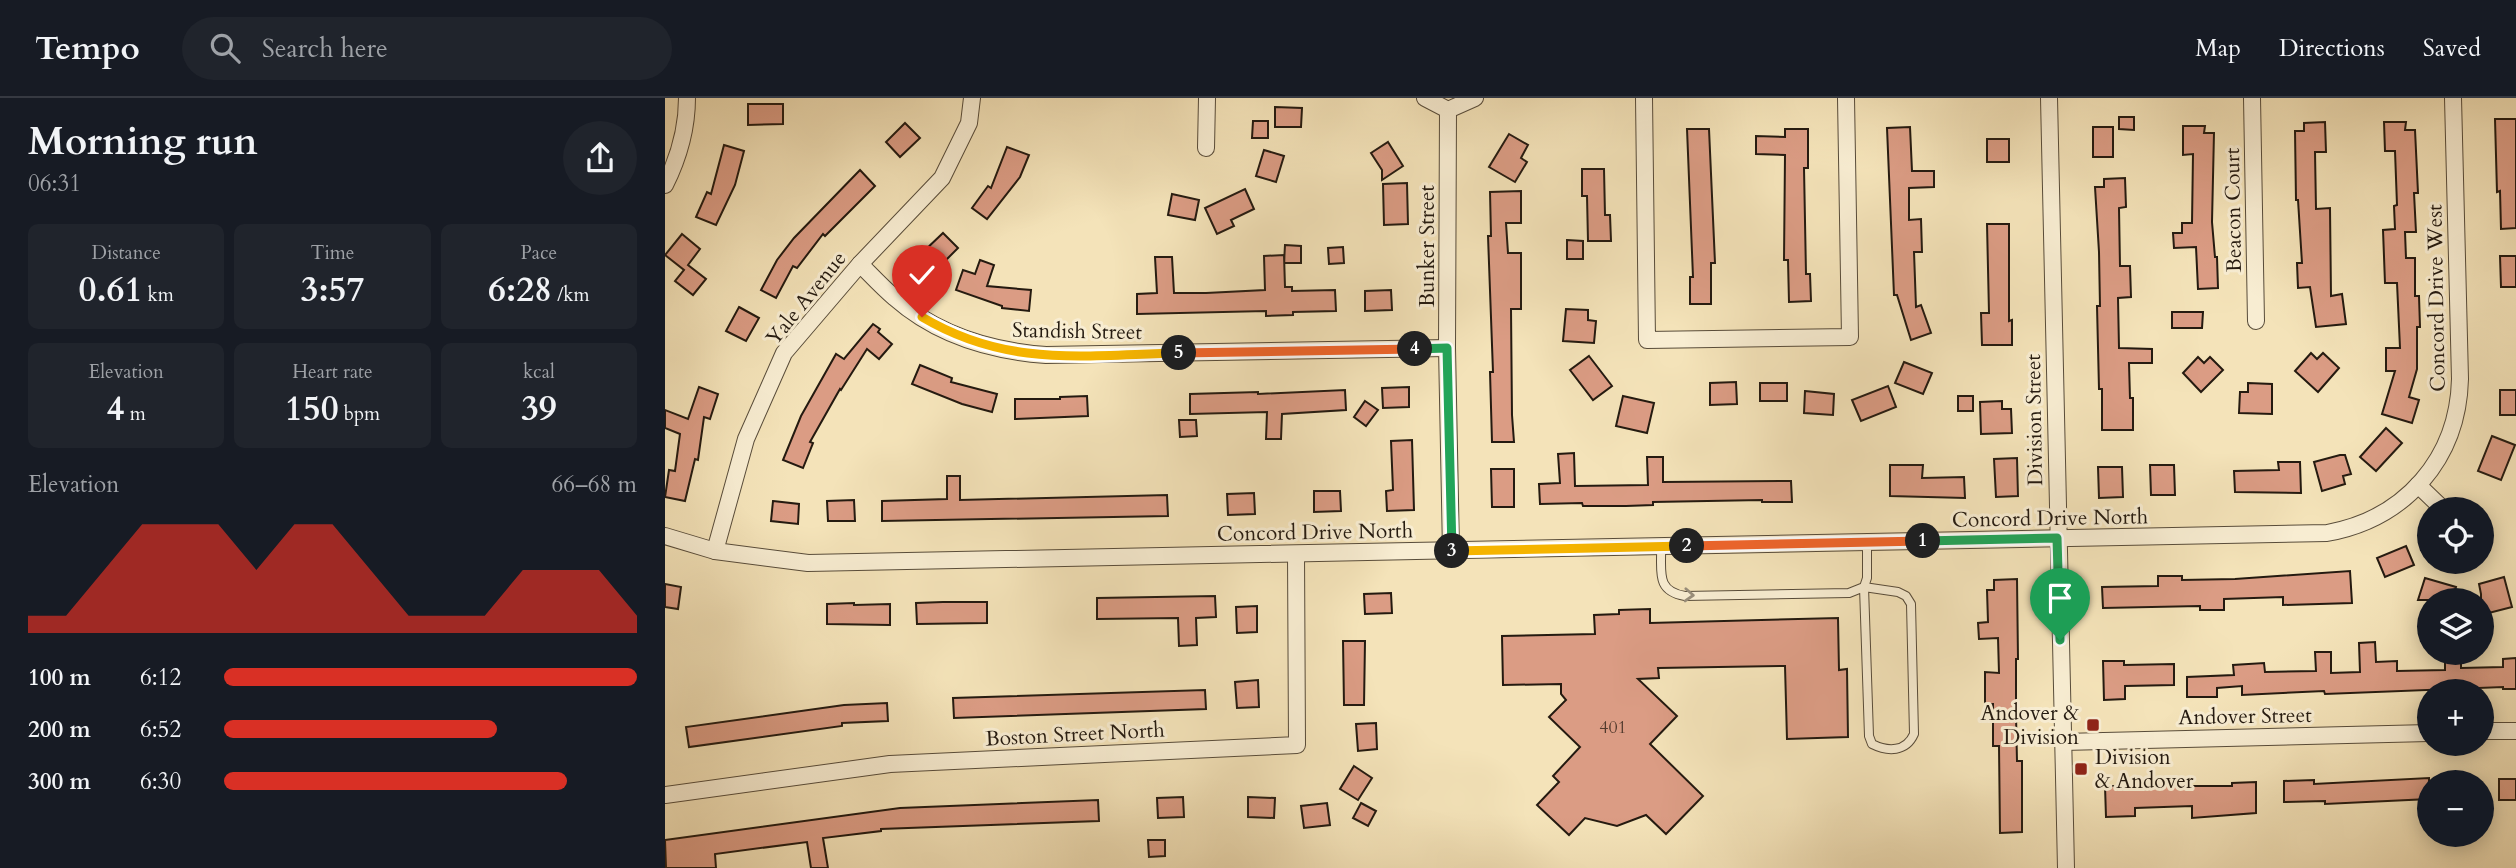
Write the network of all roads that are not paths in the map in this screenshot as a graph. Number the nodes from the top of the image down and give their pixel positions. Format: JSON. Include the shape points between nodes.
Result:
{"nodes":[{"id":1,"x":687,"y":98,"type":"edge"},
{"id":2,"x":971,"y":98,"type":"edge"},
{"id":3,"x":1207,"y":98,"type":"edge"},
{"id":4,"x":1425,"y":98,"type":"edge"},
{"id":5,"x":1475,"y":98,"type":"edge"},
{"id":6,"x":1644,"y":98,"type":"edge"},
{"id":7,"x":1846,"y":98,"type":"edge"},
{"id":8,"x":2049,"y":98,"type":"edge"},
{"id":9,"x":2252,"y":98,"type":"edge"},
{"id":10,"x":2453,"y":98,"type":"edge"},
{"id":11,"x":1448,"y":110,"type":"junction"},
{"id":12,"x":1206,"y":148,"type":"dead end"},
{"id":13,"x":665,"y":185,"type":"edge"},
{"id":14,"x":860,"y":264,"type":"junction"},
{"id":15,"x":2256,"y":321,"type":"dead end"},
{"id":16,"x":1447,"y":348,"type":"junction"},
{"id":17,"x":2418,"y":485,"type":"junction"},
{"id":18,"x":2430,"y":497,"type":"edge"},
{"id":19,"x":665,"y":536,"type":"edge"},
{"id":20,"x":2057,"y":538,"type":"junction"},
{"id":21,"x":1867,"y":542,"type":"junction"},
{"id":22,"x":1661,"y":546,"type":"junction"},
{"id":23,"x":715,"y":551,"type":"junction"},
{"id":24,"x":1451,"y":551,"type":"junction"},
{"id":25,"x":1296,"y":554,"type":"junction"},
{"id":26,"x":1864,"y":587,"type":"junction"},
{"id":27,"x":2494,"y":731,"type":"edge"},
{"id":28,"x":2516,"y":731,"type":"edge"},
{"id":29,"x":2417,"y":733,"type":"edge"},
{"id":30,"x":2063,"y":742,"type":"junction"},
{"id":31,"x":665,"y":796,"type":"edge"},
{"id":32,"x":2066,"y":868,"type":"edge"}],
"edges":[{"from":1,"to":13,"type":"street","via":[[680,144]]},
{"from":2,"to":14,"type":"street","name":"Yale Avenue","via":[[969,123],[942,178]]},
{"from":3,"to":12,"type":"street"},
{"from":4,"to":11,"type":"street"},
{"from":5,"to":11,"type":"street"},
{"from":6,"to":7,"type":"street","via":[[1647,340],[1850,337]]},
{"from":8,"to":20,"type":"street","name":"Division Street"},
{"from":9,"to":15,"type":"street","name":"Beacon Court"},
{"from":10,"to":17,"type":"street","name":"Concord Drive West","via":[[2460,400],[2448,444]]},
{"from":11,"to":16,"type":"street","name":"Bunker Street"},
{"from":14,"to":16,"type":"street","name":"Standish Street","via":[[897,300],[945,331],[1020,353]]},
{"from":14,"to":23,"type":"street","name":"Yale Avenue","via":[[784,353],[746,439]]},
{"from":16,"to":24,"type":"street","name":"Bunker Street"},
{"from":17,"to":18,"type":"street"},
{"from":17,"to":20,"type":"street","name":"Concord Drive North","via":[[2383,514],[2327,533]]},
{"from":19,"to":23,"type":"street","name":"Concord Drive North"},
{"from":20,"to":21,"type":"street","name":"Concord Drive North"},
{"from":20,"to":30,"type":"street","name":"Division Street"},
{"from":21,"to":22,"type":"street","name":"Concord Drive North"},
{"from":21,"to":26,"type":"lane"},
{"from":22,"to":24,"type":"street","name":"Concord Drive North"},
{"from":22,"to":26,"type":"lane","one_way":true,"via":[[1665,587],[1685,596],[1849,593]]},
{"from":23,"to":25,"type":"street","name":"Concord Drive North","via":[[808,563]]},
{"from":24,"to":25,"type":"street","name":"Concord Drive North"},
{"from":25,"to":31,"type":"street","name":"Boston Street North","via":[[1297,745],[890,764]]},
{"from":26,"to":26,"type":"lane","via":[[1869,736],[1872,744],[1882,749],[1901,749],[1914,734],[1911,604],[1898,592]]},
{"from":27,"to":28,"type":"street"},
{"from":29,"to":30,"type":"street","name":"Andover Street"},
{"from":30,"to":32,"type":"street","name":"Division Street"}]}
